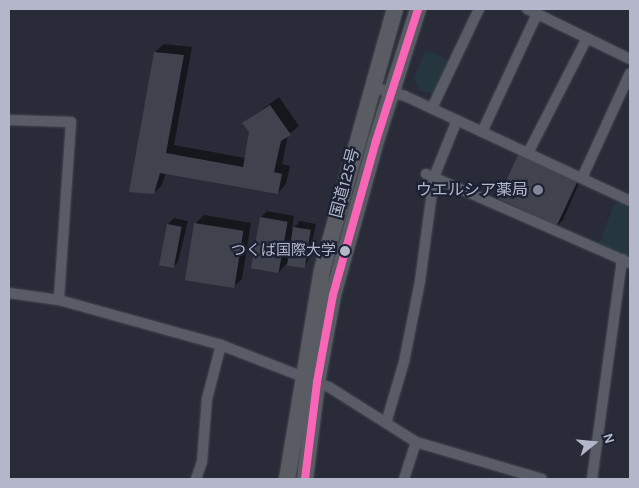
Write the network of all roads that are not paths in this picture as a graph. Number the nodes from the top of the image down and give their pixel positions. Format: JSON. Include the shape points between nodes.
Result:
{"nodes":[{"id":1,"x":395,"y":9,"type":"edge"},
{"id":2,"x":418,"y":9,"type":"edge"},
{"id":3,"x":479,"y":9,"type":"edge"},
{"id":4,"x":532,"y":11,"type":"edge"},
{"id":5,"x":587,"y":38,"type":"junction"},
{"id":6,"x":629,"y":55,"type":"edge"},
{"id":7,"x":630,"y":73,"type":"edge"},
{"id":8,"x":372,"y":87,"type":"junction"},
{"id":9,"x":391,"y":92,"type":"junction"},
{"id":10,"x":432,"y":108,"type":"junction"},
{"id":11,"x":9,"y":120,"type":"edge"},
{"id":12,"x":457,"y":120,"type":"junction"},
{"id":13,"x":482,"y":132,"type":"junction"},
{"id":14,"x":529,"y":151,"type":"junction"},
{"id":15,"x":430,"y":175,"type":"junction"},
{"id":16,"x":582,"y":178,"type":"junction"},
{"id":17,"x":630,"y":200,"type":"edge"},
{"id":18,"x":626,"y":261,"type":"edge"},
{"id":19,"x":9,"y":293,"type":"edge"},
{"id":20,"x":59,"y":300,"type":"junction"},
{"id":21,"x":221,"y":345,"type":"junction"},
{"id":22,"x":302,"y":376,"type":"junction"},
{"id":23,"x":317,"y":382,"type":"junction"},
{"id":24,"x":386,"y":423,"type":"junction"},
{"id":25,"x":416,"y":442,"type":"junction"},
{"id":26,"x":536,"y":478,"type":"edge"},
{"id":27,"x":196,"y":479,"type":"edge"},
{"id":28,"x":287,"y":479,"type":"edge"},
{"id":29,"x":305,"y":479,"type":"edge"},
{"id":30,"x":404,"y":479,"type":"edge"},
{"id":31,"x":592,"y":479,"type":"edge"}],
"edges":[{"from":1,"to":8,"type":"highway","name":"国道125号"},
{"from":2,"to":9,"type":"highway","name":"国道125号"},
{"from":3,"to":10,"type":"street"},
{"from":4,"to":5,"type":"street"},
{"from":4,"to":13,"type":"street"},
{"from":5,"to":6,"type":"street"},
{"from":5,"to":14,"type":"street"},
{"from":7,"to":16,"type":"street"},
{"from":8,"to":9,"type":"street"},
{"from":8,"to":22,"type":"highway","name":"国道125号","via":[[322,270]]},
{"from":9,"to":10,"type":"street"},
{"from":9,"to":23,"type":"highway","name":"国道125号","via":[[333,295]]},
{"from":10,"to":12,"type":"street"},
{"from":11,"to":20,"type":"street","via":[[71,122]]},
{"from":12,"to":13,"type":"street"},
{"from":12,"to":15,"type":"street"},
{"from":13,"to":14,"type":"street"},
{"from":14,"to":16,"type":"street"},
{"from":15,"to":18,"type":"street"},
{"from":15,"to":24,"type":"street","via":[[420,281],[404,362]]},
{"from":16,"to":17,"type":"street"},
{"from":18,"to":31,"type":"street"},
{"from":19,"to":20,"type":"street"},
{"from":20,"to":21,"type":"street"},
{"from":21,"to":22,"type":"street"},
{"from":21,"to":27,"type":"street","via":[[206,398],[202,462]]},
{"from":22,"to":23,"type":"street"},
{"from":22,"to":28,"type":"highway","name":"国道125号"},
{"from":23,"to":24,"type":"street"},
{"from":23,"to":29,"type":"highway","name":"国道125号"},
{"from":24,"to":25,"type":"street"},
{"from":25,"to":26,"type":"street"},
{"from":25,"to":30,"type":"street"}]}
